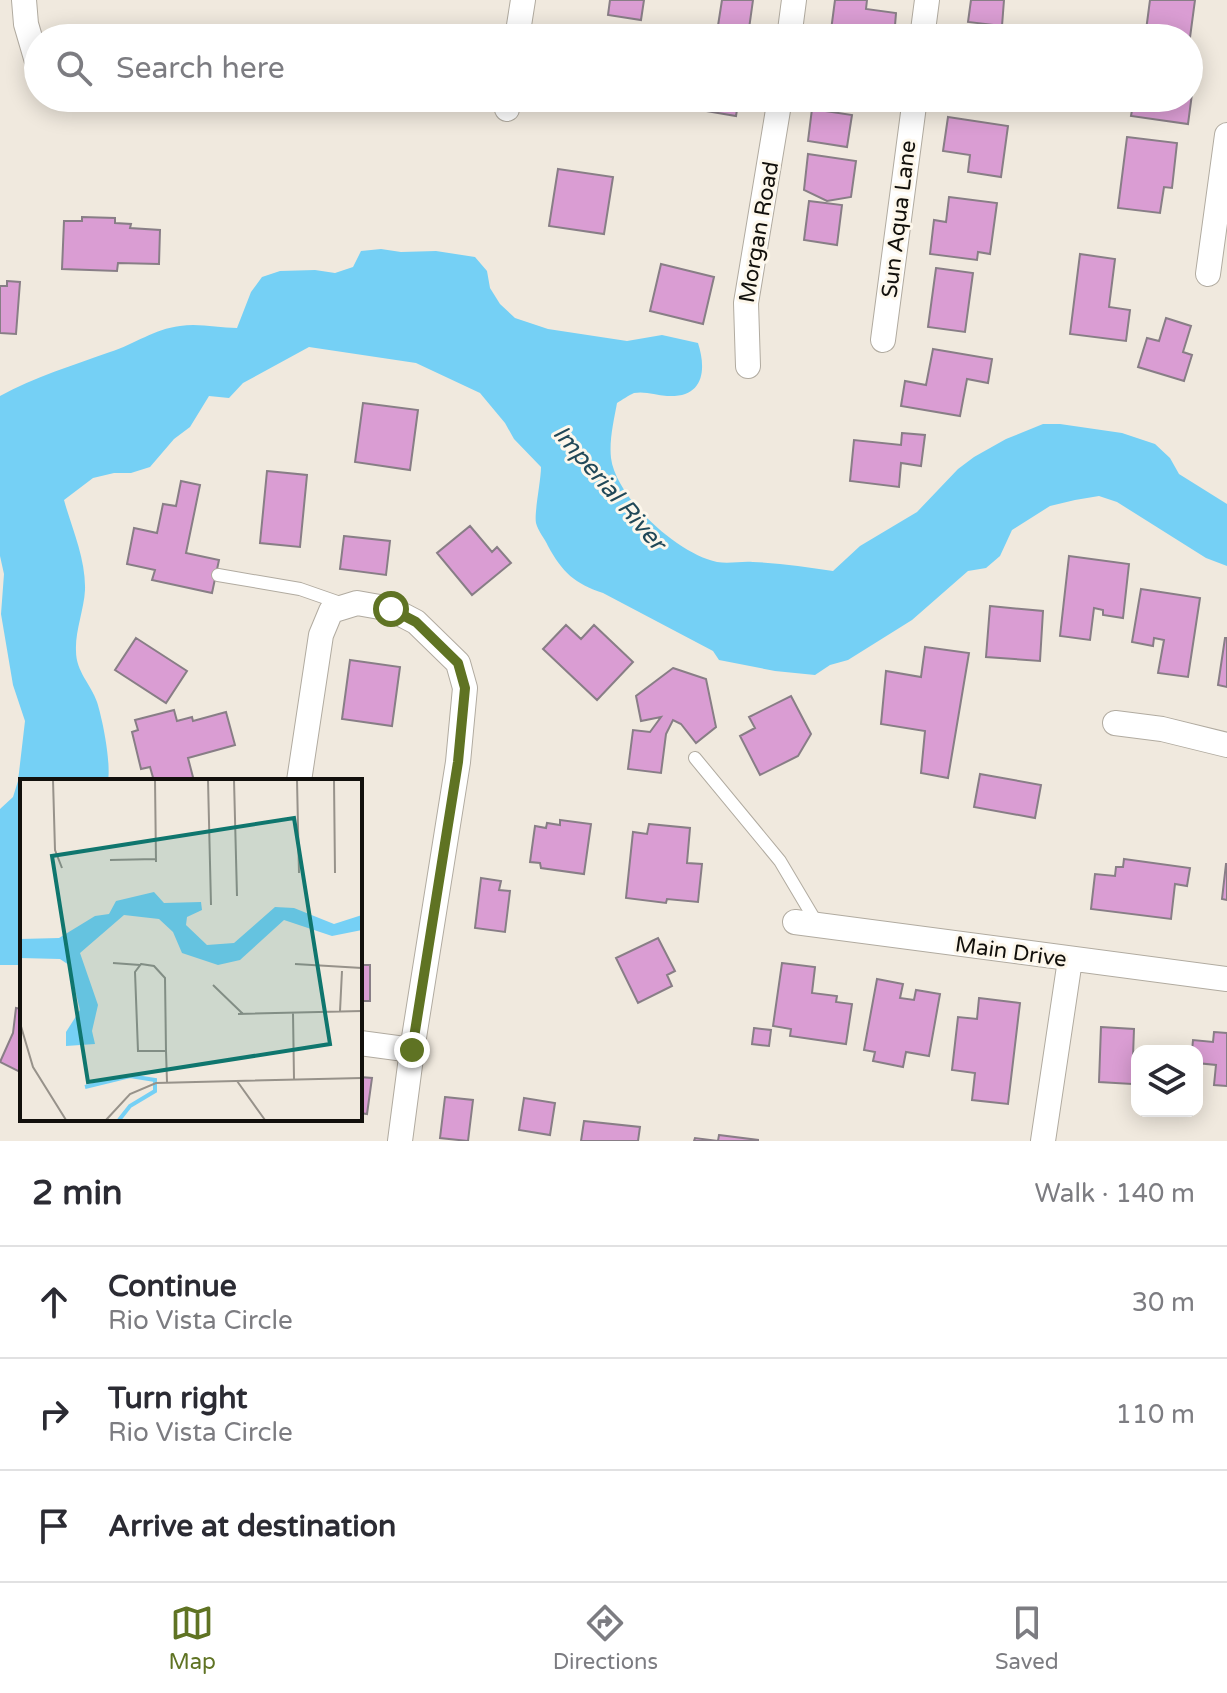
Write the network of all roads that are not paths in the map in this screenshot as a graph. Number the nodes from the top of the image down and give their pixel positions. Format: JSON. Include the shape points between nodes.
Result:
{"nodes":[{"id":1,"x":24,"y":0,"type":"edge"},
{"id":2,"x":523,"y":0,"type":"edge"},
{"id":3,"x":794,"y":0,"type":"edge"},
{"id":4,"x":927,"y":0,"type":"edge"},
{"id":5,"x":26,"y":24,"type":"edge"},
{"id":6,"x":519,"y":24,"type":"edge"},
{"id":7,"x":791,"y":24,"type":"edge"},
{"id":8,"x":924,"y":24,"type":"edge"},
{"id":9,"x":778,"y":112,"type":"edge"},
{"id":10,"x":913,"y":112,"type":"edge"},
{"id":11,"x":1227,"y":135,"type":"edge"},
{"id":12,"x":1208,"y":274,"type":"dead end"},
{"id":13,"x":883,"y":340,"type":"dead end"},
{"id":14,"x":748,"y":366,"type":"dead end"},
{"id":15,"x":218,"y":575,"type":"dead end"},
{"id":16,"x":348,"y":606,"type":"junction"},
{"id":17,"x":1115,"y":723,"type":"dead end"},
{"id":18,"x":1227,"y":745,"type":"edge"},
{"id":19,"x":695,"y":758,"type":"dead end"},
{"id":20,"x":299,"y":779,"type":"edge"},
{"id":21,"x":807,"y":923,"type":"joint"},
{"id":22,"x":1070,"y":960,"type":"junction"},
{"id":23,"x":1227,"y":979,"type":"edge"},
{"id":24,"x":362,"y":1043,"type":"edge"},
{"id":25,"x":412,"y":1050,"type":"junction"},
{"id":26,"x":400,"y":1141,"type":"edge"},
{"id":27,"x":1043,"y":1141,"type":"edge"}],
"edges":[{"from":1,"to":5,"type":"street"},
{"from":2,"to":6,"type":"street"},
{"from":3,"to":7,"type":"street"},
{"from":4,"to":8,"type":"street"},
{"from":9,"to":14,"type":"street","name":"Morgan Road","via":[[746,303]]},
{"from":10,"to":13,"type":"street","name":"Sun Aqua Lane"},
{"from":11,"to":12,"type":"street"},
{"from":15,"to":16,"type":"lane","via":[[300,589]]},
{"from":16,"to":20,"type":"street","via":[[331,611],[321,635]]},
{"from":16,"to":25,"type":"street","via":[[391,609],[416,622],[458,663],[465,688]]},
{"from":17,"to":18,"type":"street"},
{"from":19,"to":21,"type":"lane","via":[[780,861]]},
{"from":21,"to":22,"type":"street","name":"Main Drive"},
{"from":22,"to":23,"type":"street","name":"Main Drive"},
{"from":22,"to":27,"type":"street"},
{"from":24,"to":25,"type":"street"},
{"from":25,"to":26,"type":"street"}]}
